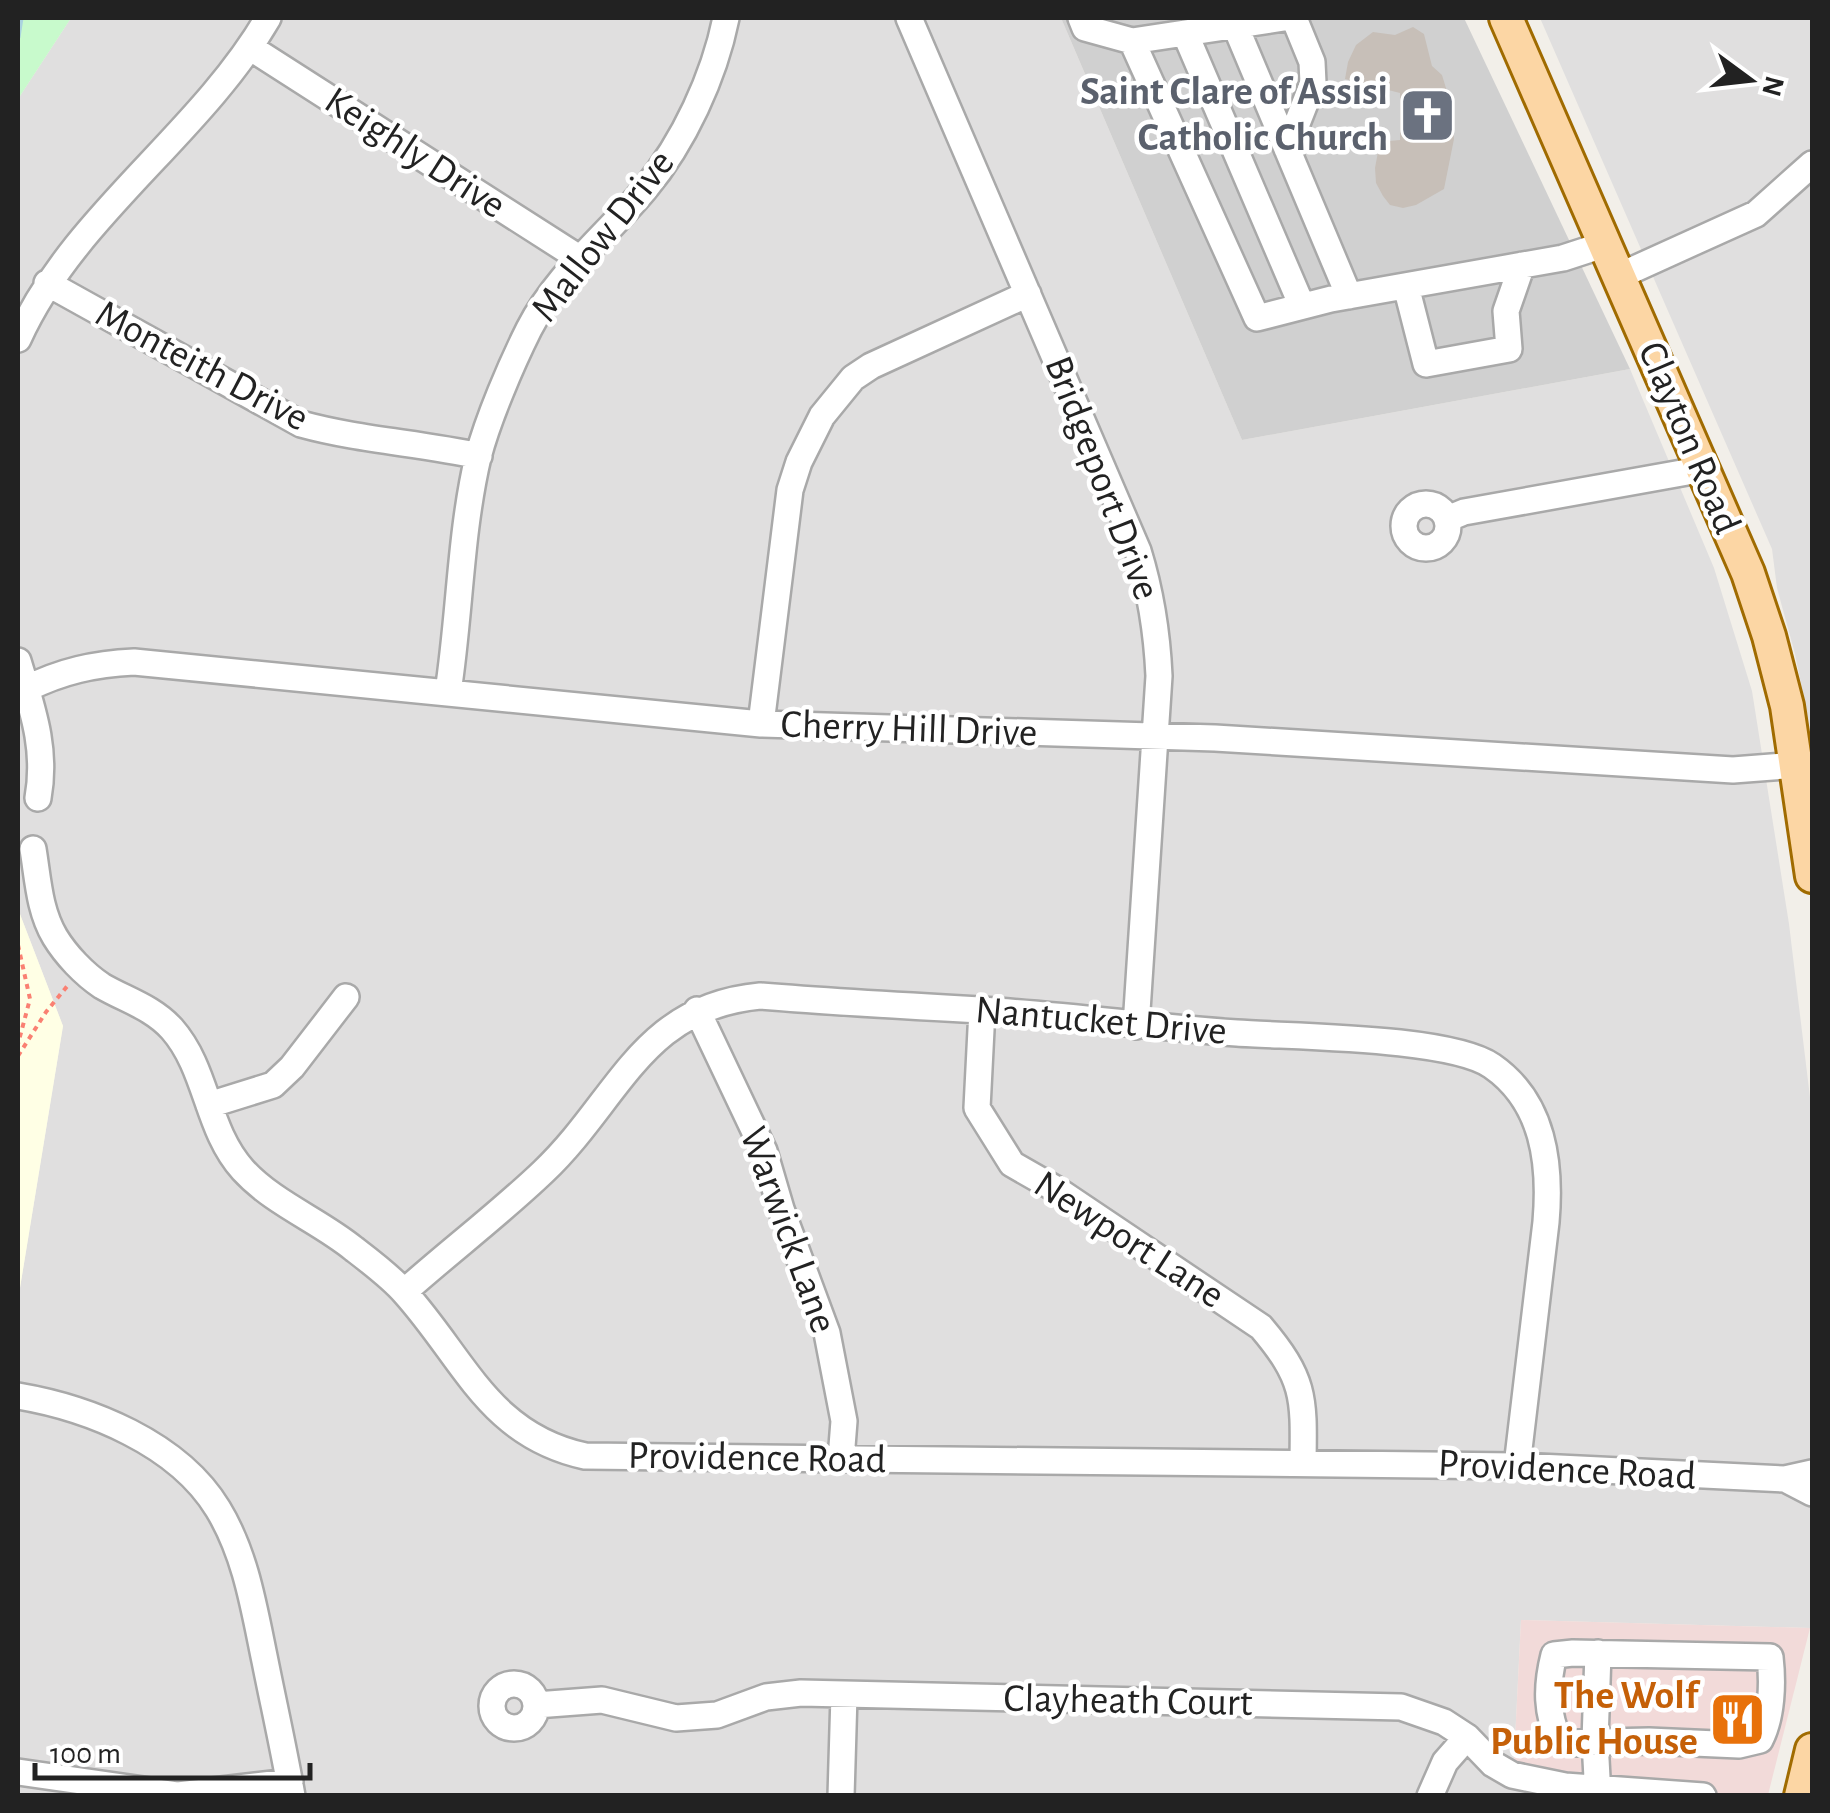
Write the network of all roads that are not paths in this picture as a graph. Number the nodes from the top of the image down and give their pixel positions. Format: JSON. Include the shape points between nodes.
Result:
{"nodes":[{"id":1,"x":268,"y":18,"type":"edge"},
{"id":2,"x":726,"y":18,"type":"edge"},
{"id":3,"x":908,"y":18,"type":"edge"},
{"id":4,"x":1081,"y":18,"type":"edge"},
{"id":5,"x":1284,"y":18,"type":"edge"},
{"id":6,"x":1294,"y":18,"type":"edge"},
{"id":7,"x":1506,"y":18,"type":"edge"},
{"id":8,"x":1235,"y":25,"type":"junction"},
{"id":9,"x":1185,"y":33,"type":"junction"},
{"id":10,"x":1132,"y":41,"type":"junction"},
{"id":11,"x":251,"y":48,"type":"junction"},
{"id":12,"x":1287,"y":149,"type":"junction"},
{"id":13,"x":1812,"y":164,"type":"edge"},
{"id":14,"x":1606,"y":244,"type":"junction"},
{"id":15,"x":579,"y":258,"type":"junction"},
{"id":16,"x":1522,"y":266,"type":"junction"},
{"id":17,"x":1620,"y":276,"type":"junction"},
{"id":18,"x":48,"y":283,"type":"junction"},
{"id":19,"x":1406,"y":286,"type":"junction"},
{"id":20,"x":1028,"y":294,"type":"junction"},
{"id":21,"x":1340,"y":297,"type":"junction"},
{"id":22,"x":1302,"y":306,"type":"junction"},
{"id":23,"x":18,"y":338,"type":"edge"},
{"id":24,"x":479,"y":456,"type":"junction"},
{"id":25,"x":1704,"y":468,"type":"junction"},
{"id":26,"x":1447,"y":519,"type":"dead end"},
{"id":27,"x":18,"y":661,"type":"edge"},
{"id":28,"x":26,"y":689,"type":"junction"},
{"id":29,"x":448,"y":692,"type":"junction"},
{"id":30,"x":760,"y":724,"type":"junction"},
{"id":31,"x":1157,"y":736,"type":"junction"},
{"id":32,"x":1798,"y":765,"type":"junction"},
{"id":33,"x":38,"y":798,"type":"dead end"},
{"id":34,"x":32,"y":849,"type":"dead end"},
{"id":35,"x":1812,"y":876,"type":"edge"},
{"id":36,"x":346,"y":997,"type":"dead end"},
{"id":37,"x":697,"y":1010,"type":"junction"},
{"id":38,"x":982,"y":1010,"type":"junction"},
{"id":39,"x":1136,"y":1026,"type":"junction"},
{"id":40,"x":209,"y":1105,"type":"junction"},
{"id":41,"x":404,"y":1292,"type":"junction"},
{"id":42,"x":18,"y":1396,"type":"edge"},
{"id":43,"x":842,"y":1459,"type":"junction"},
{"id":44,"x":1302,"y":1462,"type":"junction"},
{"id":45,"x":1517,"y":1466,"type":"junction"},
{"id":46,"x":1812,"y":1473,"type":"edge"},
{"id":47,"x":1784,"y":1479,"type":"junction"},
{"id":48,"x":1812,"y":1493,"type":"edge"},
{"id":49,"x":1598,"y":1653,"type":"junction"},
{"id":50,"x":844,"y":1695,"type":"junction"},
{"id":51,"x":536,"y":1705,"type":"dead end"},
{"id":52,"x":1467,"y":1738,"type":"junction"},
{"id":53,"x":1595,"y":1741,"type":"junction"},
{"id":54,"x":1812,"y":1750,"type":"edge"},
{"id":55,"x":18,"y":1772,"type":"edge"},
{"id":56,"x":291,"y":1789,"type":"edge"},
{"id":57,"x":1539,"y":1789,"type":"edge"},
{"id":58,"x":1597,"y":1792,"type":"edge"},
{"id":59,"x":1672,"y":1794,"type":"edge"},
{"id":60,"x":841,"y":1796,"type":"edge"},
{"id":61,"x":1430,"y":1796,"type":"edge"},
{"id":62,"x":1704,"y":1796,"type":"edge"},
{"id":63,"x":1800,"y":1796,"type":"edge"}],
"edges":[{"from":1,"to":11,"type":"street"},
{"from":2,"to":15,"type":"street","name":"Mallow Drive","via":[[673,149],[647,187]]},
{"from":3,"to":20,"type":"street","name":"Bridgeport Drive"},
{"from":4,"to":10,"type":"street","via":[[1085,28]]},
{"from":5,"to":8,"type":"street"},
{"from":6,"to":12,"type":"street","via":[[1313,83]]},
{"from":7,"to":14,"type":"main road","name":"Clayton Road"},
{"from":8,"to":9,"type":"street"},
{"from":8,"to":12,"type":"street"},
{"from":9,"to":10,"type":"street"},
{"from":9,"to":22,"type":"street"},
{"from":10,"to":22,"type":"street","via":[[1256,318]]},
{"from":11,"to":15,"type":"street","name":"Keighly Drive"},
{"from":11,"to":18,"type":"street"},
{"from":12,"to":21,"type":"street"},
{"from":13,"to":17,"type":"street","via":[[1756,214]]},
{"from":14,"to":16,"type":"street"},
{"from":14,"to":17,"type":"main road","name":"Clayton Road"},
{"from":15,"to":24,"type":"street","name":"Mallow Drive","via":[[530,326]]},
{"from":16,"to":19,"type":"street"},
{"from":16,"to":19,"type":"street","via":[[1506,311],[1509,348],[1426,364]]},
{"from":17,"to":25,"type":"main road","name":"Clayton Road"},
{"from":18,"to":23,"type":"street"},
{"from":18,"to":24,"type":"street","name":"Monteith Drive","via":[[301,424]]},
{"from":19,"to":21,"type":"street"},
{"from":20,"to":30,"type":"street","via":[[871,366],[822,416],[790,490]]},
{"from":20,"to":31,"type":"street","name":"Bridgeport Drive","via":[[1149,584],[1160,676]]},
{"from":21,"to":22,"type":"street"},
{"from":24,"to":29,"type":"street","name":"Mallow Drive"},
{"from":25,"to":26,"type":"street"},
{"from":25,"to":32,"type":"main road","name":"Clayton Road","via":[[1769,636]]},
{"from":27,"to":28,"type":"street"},
{"from":28,"to":29,"type":"street","name":"Cherry Hill Drive","via":[[60,672],[134,662]]},
{"from":28,"to":33,"type":"street","via":[[40,732]]},
{"from":29,"to":30,"type":"street","name":"Cherry Hill Drive"},
{"from":30,"to":31,"type":"street","name":"Cherry Hill Drive"},
{"from":31,"to":32,"type":"street","name":"Cherry Hill Drive","via":[[1733,770]]},
{"from":31,"to":39,"type":"street","name":"Bridgeport Drive"},
{"from":32,"to":35,"type":"main road","name":"Clayton Road"},
{"from":34,"to":40,"type":"street","name":"Providence Road","via":[[55,936],[82,970],[169,1026],[192,1059]]},
{"from":36,"to":40,"type":"street","via":[[273,1084]]},
{"from":37,"to":38,"type":"street","name":"Nantucket Drive","via":[[760,996]]},
{"from":37,"to":41,"type":"street","name":"Nantucket Drive","via":[[653,1040],[544,1172]]},
{"from":37,"to":43,"type":"street","name":"Warwick Lane","via":[[764,1151],[828,1333],[844,1421]]},
{"from":38,"to":39,"type":"street","name":"Nantucket Drive"},
{"from":38,"to":44,"type":"street","name":"Newport Lane","via":[[976,1108],[1012,1164],[1261,1327],[1281,1351],[1304,1405]]},
{"from":39,"to":45,"type":"street","name":"Nantucket Drive","via":[[1433,1047],[1488,1063],[1526,1097],[1538,1122],[1549,1187]]},
{"from":40,"to":41,"type":"street","name":"Providence Road","via":[[243,1170]]},
{"from":41,"to":43,"type":"street","name":"Providence Road","via":[[513,1424],[559,1450],[585,1456]]},
{"from":42,"to":56,"type":"street","via":[[117,1424],[157,1449],[216,1506],[249,1583]]},
{"from":43,"to":44,"type":"street","name":"Providence Road"},
{"from":44,"to":45,"type":"street","name":"Providence Road"},
{"from":45,"to":47,"type":"street","name":"Providence Road"},
{"from":46,"to":47,"type":"street","name":"Providence Road"},
{"from":47,"to":48,"type":"street","name":"Providence Road"},
{"from":49,"to":53,"type":"street"},
{"from":49,"to":53,"type":"street","via":[[1554,1655],[1548,1680],[1549,1719],[1560,1743]]},
{"from":49,"to":53,"type":"street","via":[[1770,1657],[1772,1672],[1760,1740],[1740,1746]]},
{"from":50,"to":51,"type":"street","name":"Clayheath Court","via":[[785,1694],[717,1715],[676,1718],[602,1700]]},
{"from":50,"to":52,"type":"street","name":"Clayheath Court","via":[[1402,1707]]},
{"from":50,"to":60,"type":"street"},
{"from":52,"to":57,"type":"street","name":"Clayheath Court","via":[[1493,1764]]},
{"from":52,"to":61,"type":"street"},
{"from":53,"to":58,"type":"street"},
{"from":54,"to":63,"type":"main road"},
{"from":55,"to":56,"type":"street","via":[[178,1795]]},
{"from":57,"to":58,"type":"street","name":"Clayheath Court"},
{"from":58,"to":59,"type":"street","name":"Clayheath Court"},
{"from":59,"to":62,"type":"street","name":"Clayheath Court"}]}
